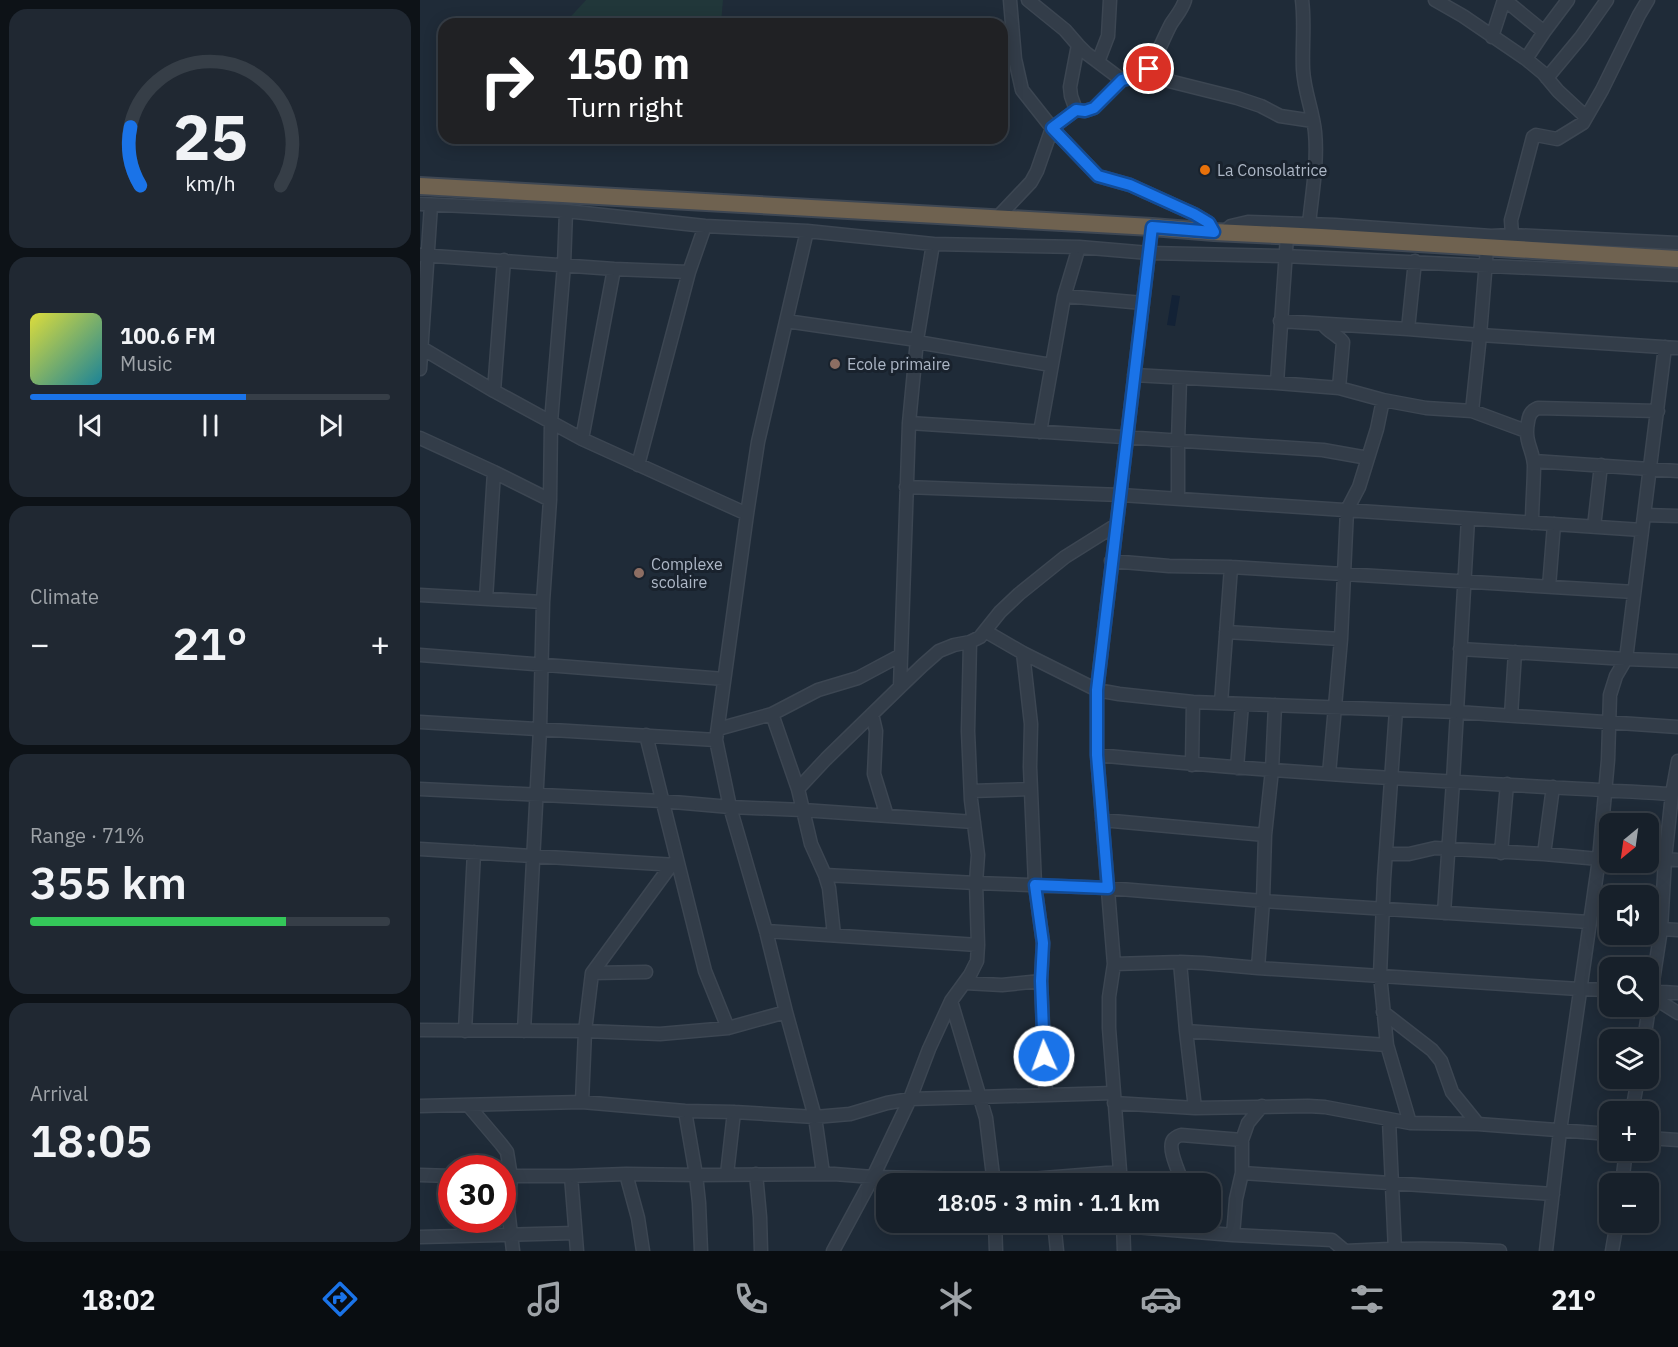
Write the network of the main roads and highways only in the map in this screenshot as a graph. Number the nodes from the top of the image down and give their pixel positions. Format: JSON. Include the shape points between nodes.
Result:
{"nodes":[{"id":1,"x":420,"y":186,"type":"edge"},
{"id":2,"x":1678,"y":259,"type":"edge"}],
"edges":[{"from":1,"to":2,"type":"highway"}]}
